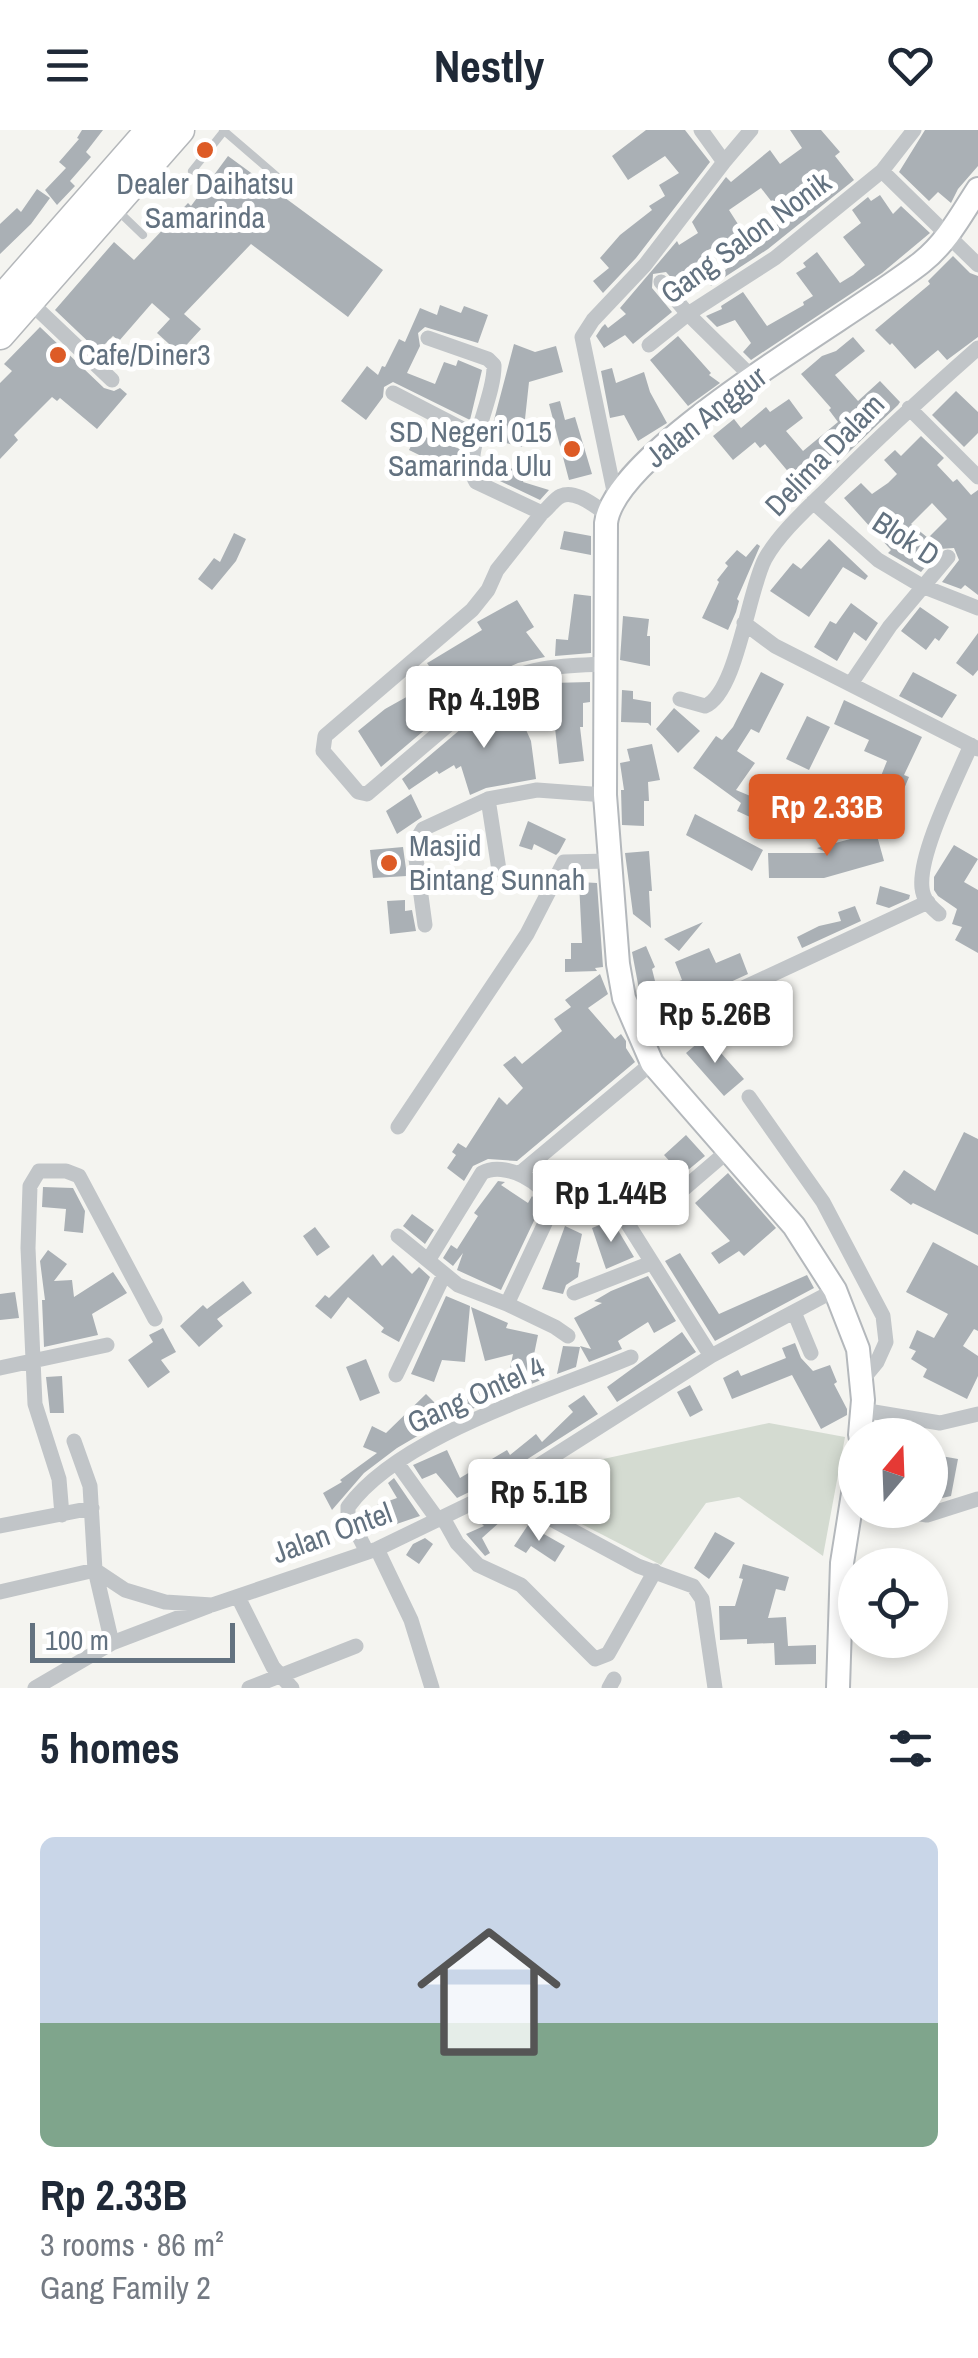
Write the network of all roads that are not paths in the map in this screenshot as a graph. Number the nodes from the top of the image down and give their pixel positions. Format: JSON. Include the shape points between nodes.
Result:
{"nodes":[{"id":1,"x":150,"y":130,"type":"edge"},
{"id":2,"x":180,"y":130,"type":"edge"},
{"id":3,"x":701,"y":130,"type":"edge"},
{"id":4,"x":752,"y":130,"type":"edge"},
{"id":5,"x":914,"y":130,"type":"edge"},
{"id":6,"x":224,"y":131,"type":"edge"},
{"id":7,"x":724,"y":162,"type":"junction"},
{"id":8,"x":192,"y":171,"type":"dead end"},
{"id":9,"x":882,"y":171,"type":"junction"},
{"id":10,"x":280,"y":179,"type":"dead end"},
{"id":11,"x":978,"y":189,"type":"edge"},
{"id":12,"x":114,"y":206,"type":"junction"},
{"id":13,"x":143,"y":235,"type":"dead end"},
{"id":14,"x":948,"y":238,"type":"junction"},
{"id":15,"x":978,"y":265,"type":"edge"},
{"id":16,"x":661,"y":282,"type":"dead end"},
{"id":17,"x":0,"y":301,"type":"edge"},
{"id":18,"x":30,"y":302,"type":"junction"},
{"id":19,"x":688,"y":314,"type":"junction"},
{"id":20,"x":0,"y":336,"type":"edge"},
{"id":21,"x":428,"y":338,"type":"dead end"},
{"id":22,"x":649,"y":345,"type":"dead end"},
{"id":23,"x":978,"y":348,"type":"edge"},
{"id":24,"x":753,"y":378,"type":"junction"},
{"id":25,"x":112,"y":380,"type":"dead end"},
{"id":26,"x":393,"y":393,"type":"dead end"},
{"id":27,"x":909,"y":408,"type":"junction"},
{"id":28,"x":478,"y":437,"type":"junction"},
{"id":29,"x":975,"y":470,"type":"edge"},
{"id":30,"x":814,"y":502,"type":"junction"},
{"id":31,"x":611,"y":505,"type":"junction"},
{"id":32,"x":542,"y":514,"type":"junction"},
{"id":33,"x":948,"y":556,"type":"dead end"},
{"id":34,"x":922,"y":586,"type":"junction"},
{"id":35,"x":978,"y":608,"type":"edge"},
{"id":36,"x":744,"y":624,"type":"junction"},
{"id":37,"x":607,"y":664,"type":"junction"},
{"id":38,"x":852,"y":682,"type":"junction"},
{"id":39,"x":680,"y":699,"type":"dead end"},
{"id":40,"x":974,"y":747,"type":"edge"},
{"id":41,"x":606,"y":796,"type":"junction"},
{"id":42,"x":488,"y":799,"type":"junction"},
{"id":43,"x":609,"y":861,"type":"junction"},
{"id":44,"x":500,"y":870,"type":"dead end"},
{"id":45,"x":425,"y":925,"type":"dead end"},
{"id":46,"x":638,"y":1038,"type":"junction"},
{"id":47,"x":652,"y":1062,"type":"junction"},
{"id":48,"x":749,"y":1097,"type":"dead end"},
{"id":49,"x":398,"y":1128,"type":"dead end"},
{"id":50,"x":728,"y":1150,"type":"junction"},
{"id":51,"x":519,"y":1174,"type":"junction"},
{"id":52,"x":666,"y":1204,"type":"dead end"},
{"id":53,"x":621,"y":1214,"type":"dead end"},
{"id":54,"x":398,"y":1236,"type":"dead end"},
{"id":55,"x":429,"y":1260,"type":"junction"},
{"id":56,"x":651,"y":1263,"type":"junction"},
{"id":57,"x":443,"y":1277,"type":"junction"},
{"id":58,"x":835,"y":1290,"type":"junction"},
{"id":59,"x":574,"y":1294,"type":"dead end"},
{"id":60,"x":507,"y":1304,"type":"junction"},
{"id":61,"x":794,"y":1312,"type":"junction"},
{"id":62,"x":155,"y":1319,"type":"dead end"},
{"id":63,"x":568,"y":1336,"type":"dead end"},
{"id":64,"x":107,"y":1345,"type":"dead end"},
{"id":65,"x":810,"y":1354,"type":"dead end"},
{"id":66,"x":711,"y":1356,"type":"junction"},
{"id":67,"x":630,"y":1357,"type":"dead end"},
{"id":68,"x":31,"y":1363,"type":"junction"},
{"id":69,"x":0,"y":1368,"type":"edge"},
{"id":70,"x":396,"y":1375,"type":"dead end"},
{"id":71,"x":863,"y":1379,"type":"junction"},
{"id":72,"x":862,"y":1410,"type":"junction"},
{"id":73,"x":978,"y":1414,"type":"edge"},
{"id":74,"x":861,"y":1418,"type":"edge"},
{"id":75,"x":74,"y":1441,"type":"dead end"},
{"id":76,"x":397,"y":1463,"type":"junction"},
{"id":77,"x":503,"y":1488,"type":"junction"},
{"id":78,"x":978,"y":1499,"type":"edge"},
{"id":79,"x":92,"y":1508,"type":"junction"},
{"id":80,"x":948,"y":1509,"type":"edge"},
{"id":81,"x":62,"y":1516,"type":"junction"},
{"id":82,"x":440,"y":1519,"type":"junction"},
{"id":83,"x":0,"y":1526,"type":"edge"},
{"id":84,"x":849,"y":1528,"type":"edge"},
{"id":85,"x":372,"y":1551,"type":"junction"},
{"id":86,"x":95,"y":1570,"type":"junction"},
{"id":87,"x":655,"y":1572,"type":"junction"},
{"id":88,"x":0,"y":1592,"type":"edge"},
{"id":89,"x":238,"y":1598,"type":"junction"},
{"id":90,"x":212,"y":1605,"type":"junction"},
{"id":91,"x":112,"y":1644,"type":"junction"},
{"id":92,"x":356,"y":1646,"type":"dead end"},
{"id":93,"x":286,"y":1683,"type":"edge"},
{"id":94,"x":715,"y":1685,"type":"edge"},
{"id":95,"x":35,"y":1688,"type":"edge"},
{"id":96,"x":249,"y":1688,"type":"edge"},
{"id":97,"x":432,"y":1688,"type":"edge"},
{"id":98,"x":696,"y":1688,"type":"edge"},
{"id":99,"x":838,"y":1688,"type":"edge"}],
"edges":[{"from":1,"to":17,"type":"highway"},
{"from":2,"to":12,"type":"highway","via":[[158,174]]},
{"from":3,"to":7,"type":"street"},
{"from":4,"to":7,"type":"street"},
{"from":5,"to":9,"type":"street","name":"Gang Salon Nonik"},
{"from":6,"to":8,"type":"lane"},
{"from":6,"to":10,"type":"lane"},
{"from":7,"to":31,"type":"street","via":[[582,338]]},
{"from":9,"to":14,"type":"street"},
{"from":9,"to":19,"type":"street","name":"Gang Salon Nonik","via":[[775,258]]},
{"from":11,"to":14,"type":"street","name":"Jalan Anggur"},
{"from":12,"to":13,"type":"lane"},
{"from":12,"to":18,"type":"highway"},
{"from":14,"to":15,"type":"street"},
{"from":14,"to":24,"type":"street","name":"Jalan Anggur"},
{"from":16,"to":19,"type":"street"},
{"from":18,"to":20,"type":"highway"},
{"from":18,"to":25,"type":"street"},
{"from":19,"to":22,"type":"street","name":"Gang Salon Nonik"},
{"from":19,"to":24,"type":"street"},
{"from":21,"to":28,"type":"street","via":[[494,365]]},
{"from":23,"to":27,"type":"street","name":"Delima Dalam"},
{"from":24,"to":31,"type":"street","name":"Jalan Anggur","via":[[666,443]]},
{"from":26,"to":28,"type":"street"},
{"from":27,"to":29,"type":"street"},
{"from":27,"to":30,"type":"street","name":"Delima Dalam"},
{"from":28,"to":32,"type":"street","via":[[473,479]]},
{"from":30,"to":34,"type":"street","name":"Blok D","via":[[878,560]]},
{"from":30,"to":36,"type":"street","name":"Delima Dalam","via":[[764,561]]},
{"from":31,"to":32,"type":"street","via":[[560,496]]},
{"from":31,"to":37,"type":"street"},
{"from":32,"to":37,"type":"street","via":[[484,597],[325,736],[323,751],[367,794],[512,675]]},
{"from":33,"to":34,"type":"street"},
{"from":34,"to":35,"type":"street","name":"Blok D"},
{"from":34,"to":38,"type":"street"},
{"from":36,"to":38,"type":"street"},
{"from":36,"to":39,"type":"street","name":"Delima Dalam","via":[[715,700],[705,706]]},
{"from":37,"to":41,"type":"street"},
{"from":38,"to":40,"type":"street"},
{"from":40,"to":46,"type":"street","via":[[926,858],[922,884],[934,908]]},
{"from":41,"to":42,"type":"street","via":[[536,790]]},
{"from":41,"to":43,"type":"street"},
{"from":42,"to":44,"type":"street"},
{"from":42,"to":45,"type":"street","via":[[416,838]]},
{"from":43,"to":46,"type":"street","via":[[620,981]]},
{"from":43,"to":49,"type":"street","via":[[564,862],[527,934]]},
{"from":46,"to":47,"type":"street"},
{"from":47,"to":50,"type":"street"},
{"from":47,"to":51,"type":"street"},
{"from":48,"to":71,"type":"street","via":[[823,1202],[882,1316],[886,1342]]},
{"from":50,"to":52,"type":"street"},
{"from":50,"to":58,"type":"street","via":[[794,1226]]},
{"from":51,"to":55,"type":"street","via":[[493,1168],[482,1173]]},
{"from":51,"to":60,"type":"street","via":[[554,1206]]},
{"from":53,"to":56,"type":"street"},
{"from":54,"to":55,"type":"street"},
{"from":55,"to":57,"type":"street"},
{"from":56,"to":59,"type":"street"},
{"from":56,"to":66,"type":"street"},
{"from":57,"to":60,"type":"street"},
{"from":57,"to":70,"type":"street"},
{"from":58,"to":61,"type":"street","name":"Jalan Ontel"},
{"from":58,"to":71,"type":"street"},
{"from":60,"to":63,"type":"street"},
{"from":61,"to":65,"type":"street"},
{"from":61,"to":66,"type":"street","name":"Jalan Ontel"},
{"from":62,"to":68,"type":"street","via":[[79,1176],[38,1171],[31,1181],[28,1232]]},
{"from":64,"to":68,"type":"street"},
{"from":66,"to":77,"type":"street","name":"Jalan Ontel"},
{"from":67,"to":76,"type":"street","name":"Gang Ontel 4","via":[[469,1423]]},
{"from":68,"to":69,"type":"street"},
{"from":68,"to":81,"type":"street","via":[[34,1404],[56,1466]]},
{"from":71,"to":72,"type":"street"},
{"from":72,"to":73,"type":"street","via":[[940,1422]]},
{"from":72,"to":74,"type":"street"},
{"from":75,"to":79,"type":"street"},
{"from":76,"to":82,"type":"street"},
{"from":76,"to":85,"type":"street","name":"Gang Ontel 4","via":[[348,1507]]},
{"from":77,"to":82,"type":"street","name":"Jalan Ontel"},
{"from":77,"to":87,"type":"street"},
{"from":78,"to":80,"type":"street"},
{"from":79,"to":81,"type":"street"},
{"from":79,"to":86,"type":"street"},
{"from":81,"to":83,"type":"street"},
{"from":82,"to":85,"type":"street","name":"Jalan Ontel"},
{"from":82,"to":87,"type":"street","via":[[478,1565],[521,1585],[595,1659],[608,1654]]},
{"from":84,"to":99,"type":"street"},
{"from":85,"to":89,"type":"street","name":"Jalan Ontel"},
{"from":85,"to":97,"type":"street","via":[[411,1620]]},
{"from":86,"to":88,"type":"street"},
{"from":86,"to":90,"type":"street","name":"Jalan Ontel","via":[[138,1594]]},
{"from":86,"to":91,"type":"street"},
{"from":87,"to":94,"type":"street","via":[[698,1591]]},
{"from":89,"to":90,"type":"street","name":"Jalan Ontel"},
{"from":89,"to":93,"type":"street"},
{"from":90,"to":91,"type":"street"},
{"from":91,"to":95,"type":"street"},
{"from":92,"to":93,"type":"street"},
{"from":93,"to":96,"type":"street"},
{"from":94,"to":98,"type":"street"}]}
